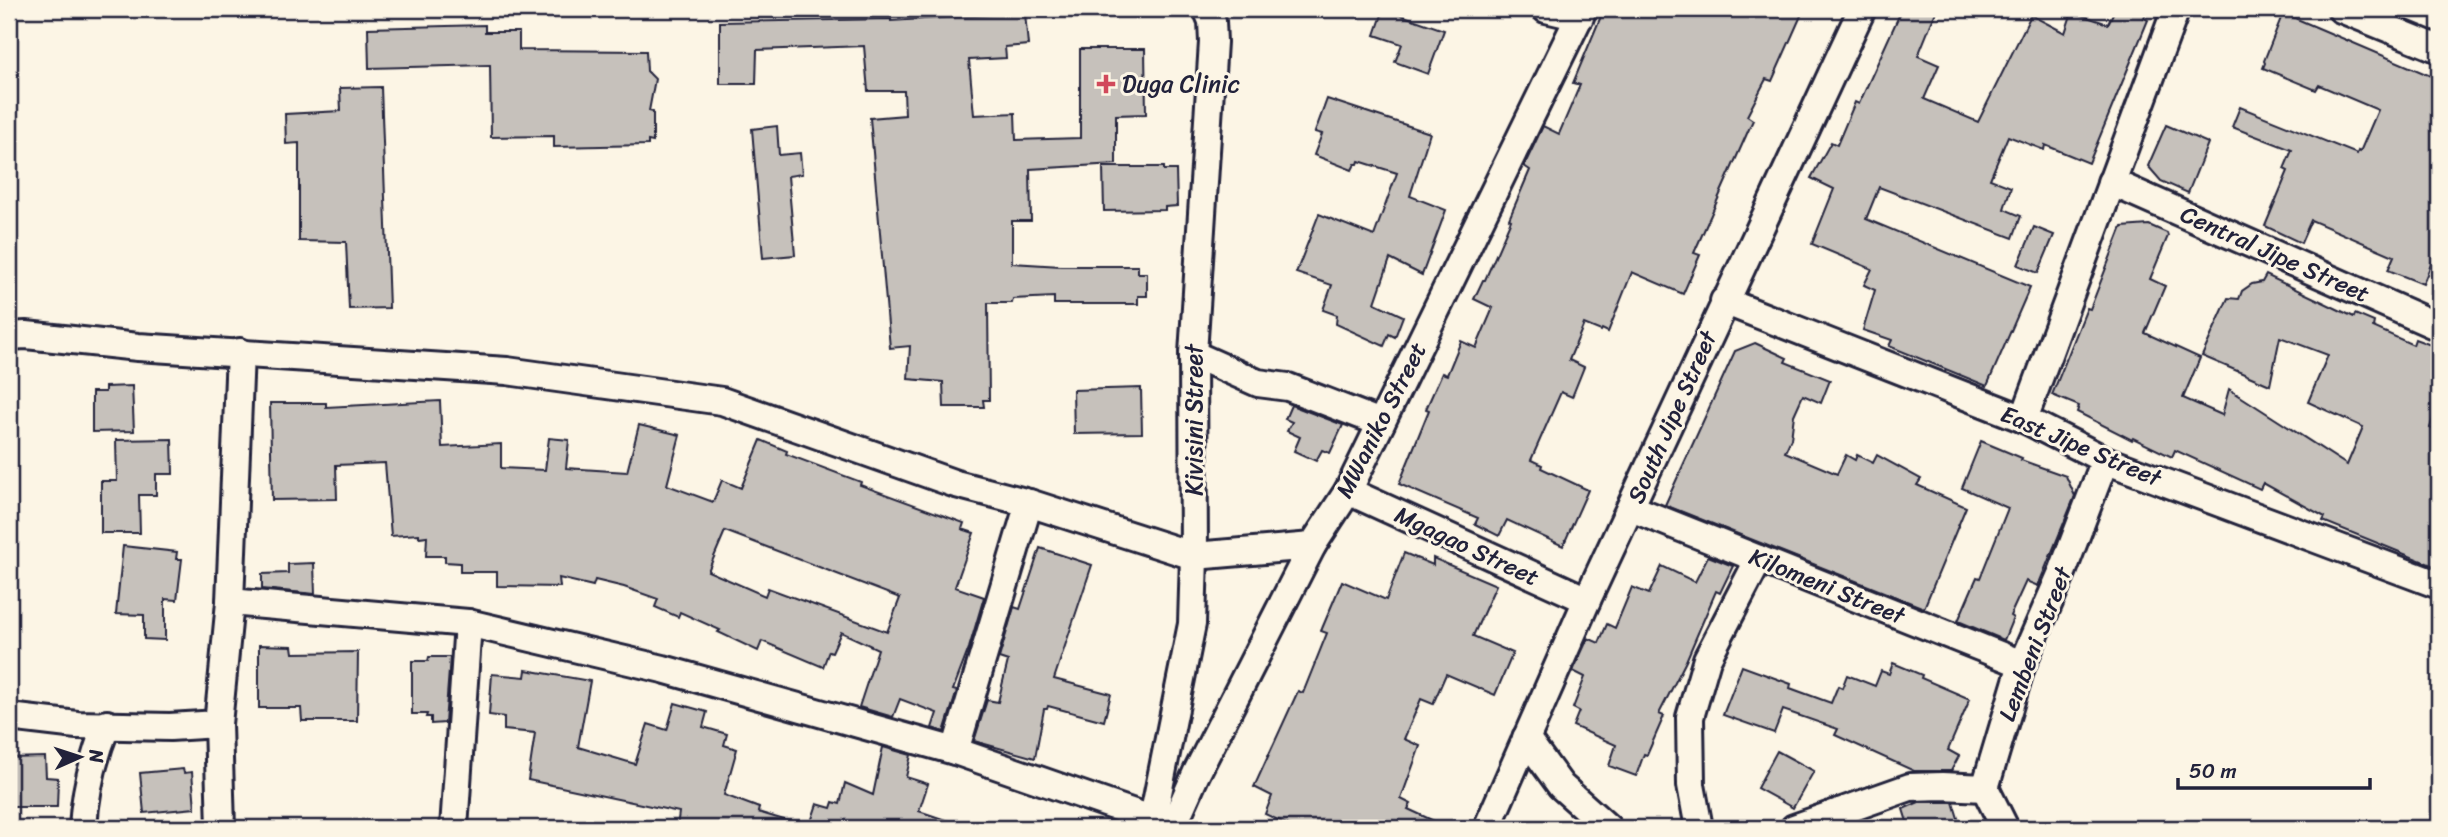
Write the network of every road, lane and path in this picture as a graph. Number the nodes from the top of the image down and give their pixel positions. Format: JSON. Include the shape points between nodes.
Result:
{"nodes":[{"id":1,"x":1207,"y":9,"type":"edge"},
{"id":2,"x":1546,"y":9,"type":"edge"},
{"id":3,"x":1862,"y":9,"type":"edge"},
{"id":4,"x":2176,"y":9,"type":"edge"},
{"id":5,"x":2341,"y":9,"type":"edge"},
{"id":6,"x":1582,"y":13,"type":"edge"},
{"id":7,"x":2439,"y":49,"type":"edge"},
{"id":8,"x":2111,"y":182,"type":"junction"},
{"id":9,"x":1724,"y":301,"type":"junction"},
{"id":10,"x":2439,"y":327,"type":"edge"},
{"id":11,"x":9,"y":336,"type":"edge"},
{"id":12,"x":240,"y":352,"type":"junction"},
{"id":13,"x":1193,"y":354,"type":"junction"},
{"id":14,"x":2024,"y":419,"type":"junction"},
{"id":15,"x":1381,"y":423,"type":"junction"},
{"id":16,"x":2105,"y":460,"type":"junction"},
{"id":17,"x":1348,"y":491,"type":"junction"},
{"id":18,"x":1029,"y":503,"type":"junction"},
{"id":19,"x":1631,"y":508,"type":"junction"},
{"id":20,"x":1312,"y":547,"type":"junction"},
{"id":21,"x":1194,"y":556,"type":"junction"},
{"id":22,"x":1759,"y":559,"type":"junction"},
{"id":23,"x":2439,"y":585,"type":"edge"},
{"id":24,"x":1587,"y":600,"type":"junction"},
{"id":25,"x":230,"y":602,"type":"junction"},
{"id":26,"x":468,"y":623,"type":"junction"},
{"id":27,"x":2022,"y":664,"type":"junction"},
{"id":28,"x":9,"y":717,"type":"edge"},
{"id":29,"x":107,"y":724,"type":"junction"},
{"id":30,"x":218,"y":724,"type":"junction"},
{"id":31,"x":1526,"y":738,"type":"junction"},
{"id":32,"x":955,"y":751,"type":"junction"},
{"id":33,"x":1985,"y":788,"type":"junction"},
{"id":34,"x":1159,"y":826,"type":"edge"},
{"id":35,"x":83,"y":828,"type":"edge"},
{"id":36,"x":221,"y":828,"type":"edge"},
{"id":37,"x":454,"y":828,"type":"edge"},
{"id":38,"x":1487,"y":828,"type":"edge"},
{"id":39,"x":1608,"y":828,"type":"edge"},
{"id":40,"x":1699,"y":828,"type":"edge"},
{"id":41,"x":1794,"y":828,"type":"edge"},
{"id":42,"x":2005,"y":828,"type":"edge"}],
"edges":[{"from":1,"to":13,"type":"street","name":"Kivisini Street","via":[[1213,42]]},
{"from":2,"to":6,"type":"street"},
{"from":3,"to":9,"type":"street","name":"South Jipe Street"},
{"from":4,"to":8,"type":"street"},
{"from":5,"to":7,"type":"street"},
{"from":6,"to":15,"type":"street","name":"MWaniko Street"},
{"from":8,"to":10,"type":"street","name":"Central Jipe Street"},
{"from":8,"to":14,"type":"street"},
{"from":9,"to":14,"type":"street","name":"East Jipe Street"},
{"from":9,"to":19,"type":"street","name":"South Jipe Street"},
{"from":11,"to":12,"type":"street"},
{"from":12,"to":18,"type":"street","via":[[507,371],[722,401],[956,484]]},
{"from":12,"to":25,"type":"street"},
{"from":13,"to":15,"type":"street","via":[[1258,383],[1288,387]]},
{"from":13,"to":21,"type":"street","name":"Kivisini Street"},
{"from":14,"to":16,"type":"street","name":"East Jipe Street"},
{"from":15,"to":17,"type":"street","name":"MWaniko Street"},
{"from":16,"to":23,"type":"street","name":"East Jipe Street"},
{"from":16,"to":27,"type":"street","name":"Lembeni Street"},
{"from":17,"to":20,"type":"street","name":"MWaniko Street"},
{"from":17,"to":24,"type":"street","name":"Mgagao Street"},
{"from":18,"to":21,"type":"street"},
{"from":18,"to":32,"type":"street"},
{"from":19,"to":22,"type":"street","name":"Kilomeni Street"},
{"from":19,"to":24,"type":"street","name":"South Jipe Street"},
{"from":20,"to":21,"type":"street"},
{"from":20,"to":34,"type":"street","name":"MWaniko Street","via":[[1196,774]]},
{"from":21,"to":34,"type":"street","name":"Kivisini Street","via":[[1192,624]]},
{"from":22,"to":27,"type":"street","name":"Kilomeni Street"},
{"from":22,"to":40,"type":"street","via":[[1707,659],[1690,717],[1691,785]]},
{"from":24,"to":31,"type":"street","name":"South Jipe Street"},
{"from":25,"to":26,"type":"street"},
{"from":25,"to":30,"type":"street"},
{"from":26,"to":32,"type":"street","via":[[663,669]]},
{"from":26,"to":37,"type":"street"},
{"from":27,"to":33,"type":"street","name":"Lembeni Street"},
{"from":28,"to":29,"type":"street"},
{"from":29,"to":30,"type":"street"},
{"from":29,"to":35,"type":"street","via":[[85,797]]},
{"from":30,"to":36,"type":"street"},
{"from":31,"to":38,"type":"street","name":"South Jipe Street"},
{"from":31,"to":39,"type":"street","via":[[1561,786]]},
{"from":32,"to":34,"type":"street"},
{"from":33,"to":41,"type":"street","via":[[1910,787]]},
{"from":33,"to":42,"type":"street"}]}
